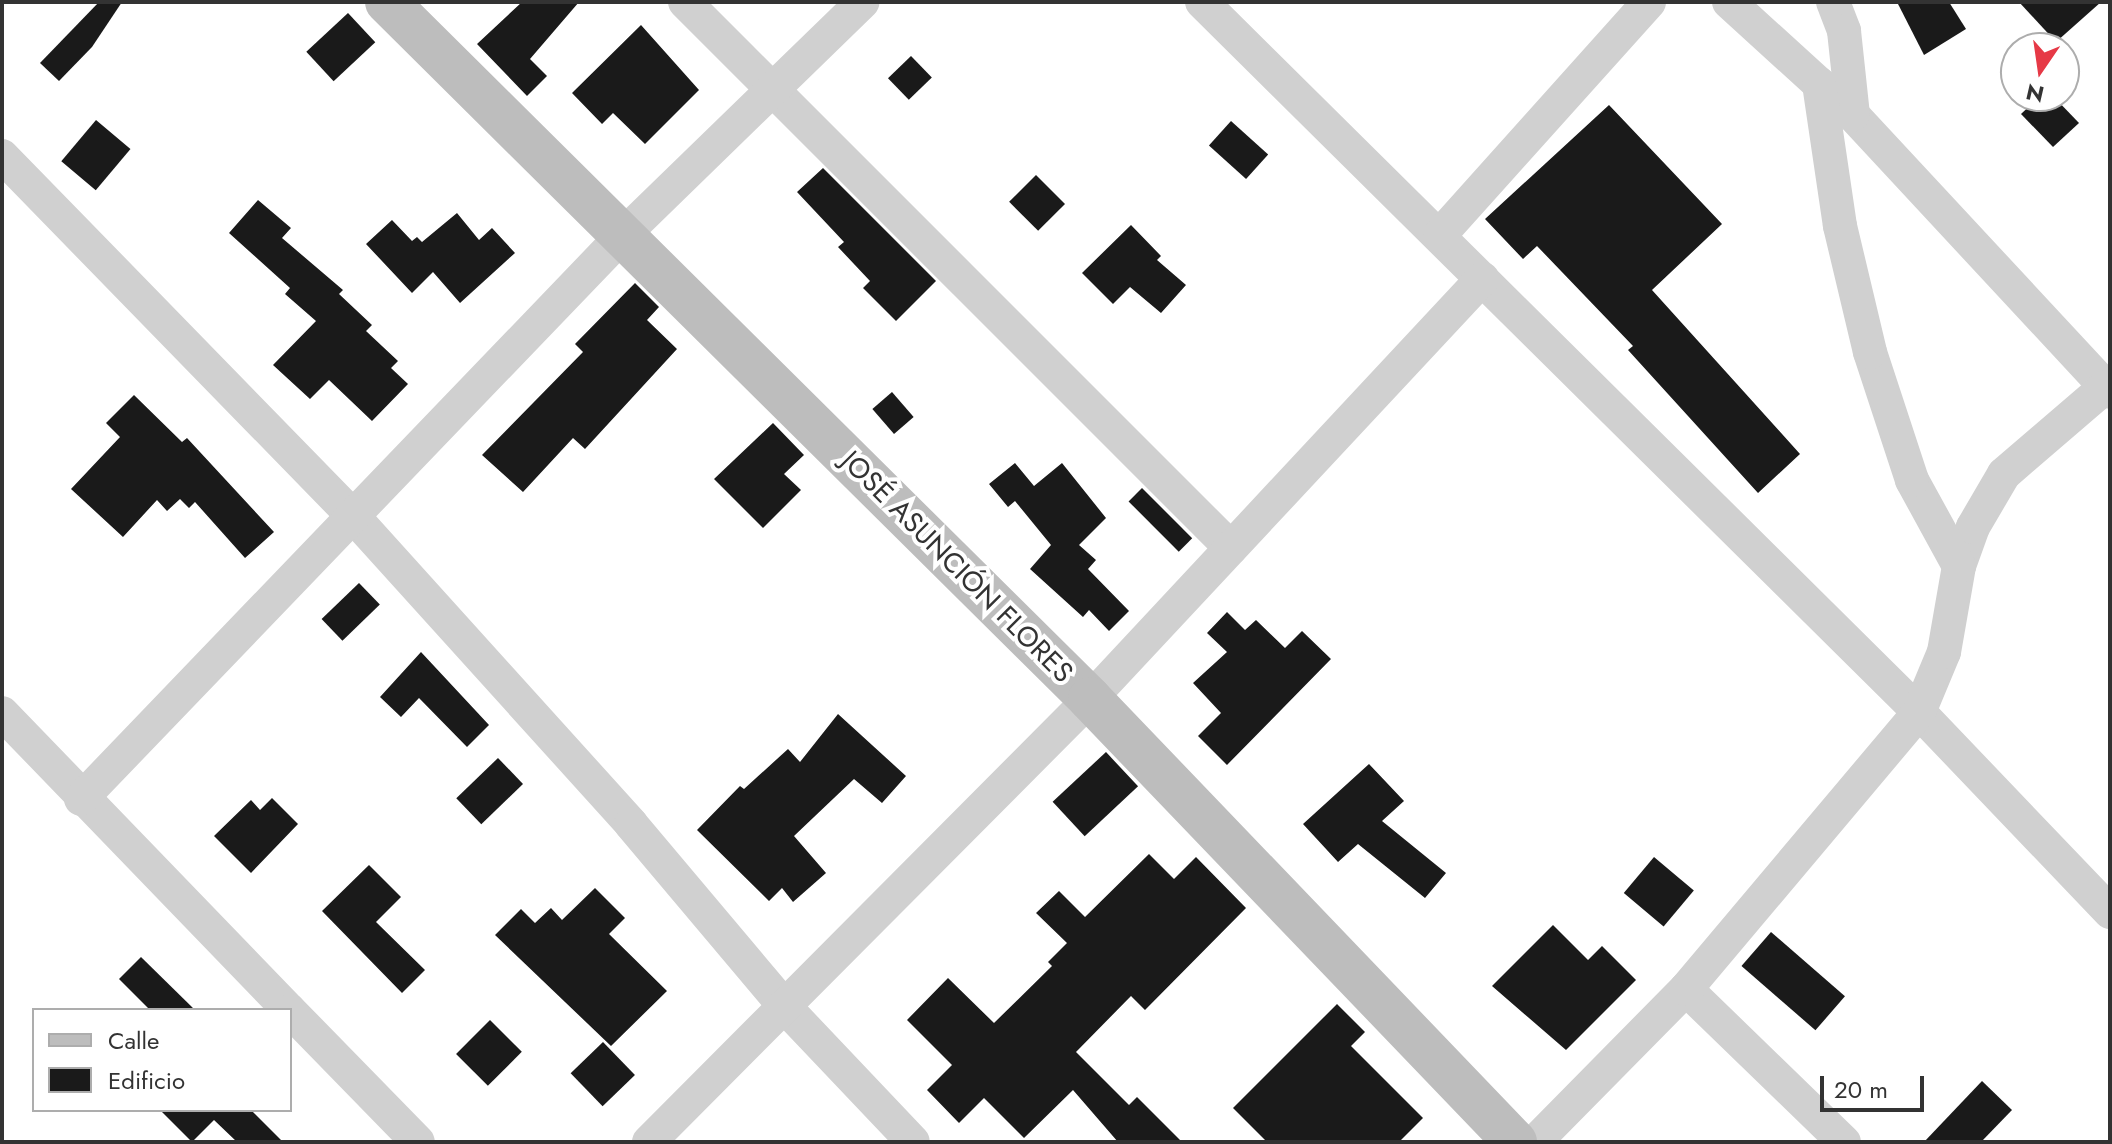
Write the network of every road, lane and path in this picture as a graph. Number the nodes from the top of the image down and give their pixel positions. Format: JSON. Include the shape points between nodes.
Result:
{"nodes":[{"id":1,"x":387,"y":2,"type":"edge"},
{"id":2,"x":685,"y":2,"type":"edge"},
{"id":3,"x":863,"y":2,"type":"edge"},
{"id":4,"x":1202,"y":2,"type":"edge"},
{"id":5,"x":1649,"y":2,"type":"edge"},
{"id":6,"x":1729,"y":2,"type":"edge"},
{"id":7,"x":1833,"y":2,"type":"edge"},
{"id":8,"x":1819,"y":84,"type":"junction"},
{"id":9,"x":772,"y":93,"type":"junction"},
{"id":10,"x":1853,"y":115,"type":"junction"},
{"id":11,"x":2,"y":156,"type":"edge"},
{"id":12,"x":623,"y":235,"type":"junction"},
{"id":13,"x":1440,"y":235,"type":"junction"},
{"id":14,"x":1482,"y":279,"type":"junction"},
{"id":15,"x":2107,"y":390,"type":"edge"},
{"id":16,"x":353,"y":516,"type":"junction"},
{"id":17,"x":1231,"y":548,"type":"junction"},
{"id":18,"x":1959,"y":566,"type":"junction"},
{"id":19,"x":1090,"y":699,"type":"junction"},
{"id":20,"x":1919,"y":712,"type":"junction"},
{"id":21,"x":2,"y":713,"type":"edge"},
{"id":22,"x":81,"y":799,"type":"junction"},
{"id":23,"x":2110,"y":912,"type":"edge"},
{"id":24,"x":1686,"y":989,"type":"junction"},
{"id":25,"x":784,"y":1006,"type":"junction"},
{"id":26,"x":286,"y":1008,"type":"edge"},
{"id":27,"x":292,"y":1014,"type":"edge"},
{"id":28,"x":418,"y":1142,"type":"edge"},
{"id":29,"x":649,"y":1142,"type":"edge"},
{"id":30,"x":913,"y":1142,"type":"edge"},
{"id":31,"x":1515,"y":1142,"type":"edge"},
{"id":32,"x":1535,"y":1142,"type":"edge"},
{"id":33,"x":1844,"y":1142,"type":"edge"}],
"edges":[{"from":1,"to":12,"type":"street","name":"JOSÉ ASUNCIÓN FLORES"},
{"from":2,"to":9,"type":"street"},
{"from":3,"to":9,"type":"street"},
{"from":4,"to":13,"type":"street"},
{"from":5,"to":13,"type":"street"},
{"from":6,"to":8,"type":"street"},
{"from":7,"to":10,"type":"street","via":[[1844,31]]},
{"from":8,"to":10,"type":"street"},
{"from":8,"to":18,"type":"street","via":[[1840,226],[1870,352],[1912,480]]},
{"from":9,"to":12,"type":"street"},
{"from":9,"to":17,"type":"street"},
{"from":10,"to":15,"type":"street"},
{"from":11,"to":16,"type":"street"},
{"from":12,"to":16,"type":"street"},
{"from":12,"to":19,"type":"street","name":"JOSÉ ASUNCIÓN FLORES"},
{"from":13,"to":14,"type":"street"},
{"from":14,"to":17,"type":"street"},
{"from":14,"to":20,"type":"street"},
{"from":15,"to":18,"type":"street","via":[[2004,474],[1973,527]]},
{"from":16,"to":22,"type":"street"},
{"from":16,"to":25,"type":"street","via":[[631,824]]},
{"from":17,"to":19,"type":"street"},
{"from":18,"to":20,"type":"street","via":[[1944,652]]},
{"from":19,"to":25,"type":"street"},
{"from":19,"to":31,"type":"street","name":"JOSÉ ASUNCIÓN FLORES"},
{"from":20,"to":23,"type":"street"},
{"from":20,"to":24,"type":"street"},
{"from":21,"to":22,"type":"street"},
{"from":22,"to":26,"type":"street"},
{"from":24,"to":32,"type":"street"},
{"from":24,"to":33,"type":"street"},
{"from":25,"to":29,"type":"street"},
{"from":25,"to":30,"type":"street"},
{"from":27,"to":28,"type":"street"}]}
